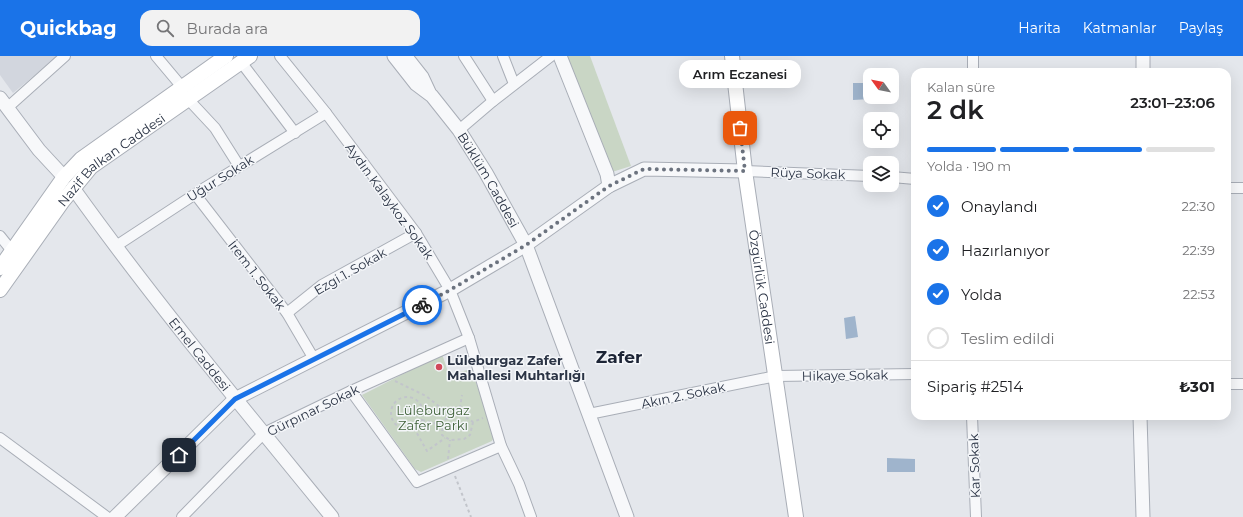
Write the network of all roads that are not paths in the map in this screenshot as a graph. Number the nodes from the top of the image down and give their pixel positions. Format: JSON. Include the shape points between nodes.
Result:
{"nodes":[{"id":1,"x":65,"y":56,"type":"edge"},
{"id":2,"x":156,"y":56,"type":"edge"},
{"id":3,"x":226,"y":56,"type":"edge"},
{"id":4,"x":280,"y":56,"type":"edge"},
{"id":5,"x":394,"y":56,"type":"edge"},
{"id":6,"x":406,"y":56,"type":"edge"},
{"id":7,"x":464,"y":56,"type":"edge"},
{"id":8,"x":503,"y":56,"type":"edge"},
{"id":9,"x":551,"y":56,"type":"edge"},
{"id":10,"x":560,"y":56,"type":"edge"},
{"id":11,"x":732,"y":56,"type":"edge"},
{"id":12,"x":973,"y":56,"type":"edge"},
{"id":13,"x":1142,"y":56,"type":"edge"},
{"id":14,"x":246,"y":59,"type":"edge"},
{"id":15,"x":973,"y":68,"type":"edge"},
{"id":16,"x":1143,"y":68,"type":"edge"},
{"id":17,"x":514,"y":84,"type":"junction"},
{"id":18,"x":184,"y":92,"type":"junction"},
{"id":19,"x":432,"y":96,"type":"junction"},
{"id":20,"x":492,"y":101,"type":"junction"},
{"id":21,"x":4,"y":103,"type":"edge"},
{"id":22,"x":326,"y":113,"type":"junction"},
{"id":23,"x":459,"y":130,"type":"junction"},
{"id":24,"x":294,"y":132,"type":"junction"},
{"id":25,"x":239,"y":166,"type":"junction"},
{"id":26,"x":745,"y":171,"type":"junction"},
{"id":27,"x":863,"y":176,"type":"edge"},
{"id":28,"x":64,"y":177,"type":"junction"},
{"id":29,"x":899,"y":177,"type":"edge"},
{"id":30,"x":911,"y":178,"type":"edge"},
{"id":31,"x":609,"y":186,"type":"junction"},
{"id":32,"x":73,"y":188,"type":"junction"},
{"id":33,"x":1231,"y":188,"type":"edge"},
{"id":34,"x":1243,"y":188,"type":"edge"},
{"id":35,"x":195,"y":194,"type":"junction"},
{"id":36,"x":416,"y":233,"type":"junction"},
{"id":37,"x":0,"y":236,"type":"edge"},
{"id":38,"x":526,"y":245,"type":"junction"},
{"id":39,"x":116,"y":246,"type":"junction"},
{"id":40,"x":12,"y":251,"type":"junction"},
{"id":41,"x":0,"y":268,"type":"edge"},
{"id":42,"x":0,"y":290,"type":"edge"},
{"id":43,"x":450,"y":290,"type":"junction"},
{"id":44,"x":287,"y":313,"type":"junction"},
{"id":45,"x":469,"y":338,"type":"junction"},
{"id":46,"x":314,"y":359,"type":"junction"},
{"id":47,"x":911,"y":374,"type":"edge"},
{"id":48,"x":776,"y":376,"type":"junction"},
{"id":49,"x":1231,"y":384,"type":"edge"},
{"id":50,"x":1243,"y":384,"type":"edge"},
{"id":51,"x":351,"y":391,"type":"junction"},
{"id":52,"x":235,"y":399,"type":"junction"},
{"id":53,"x":589,"y":414,"type":"junction"},
{"id":54,"x":972,"y":420,"type":"edge"},
{"id":55,"x":1140,"y":420,"type":"edge"},
{"id":56,"x":264,"y":433,"type":"junction"},
{"id":57,"x":0,"y":438,"type":"edge"},
{"id":58,"x":501,"y":446,"type":"junction"},
{"id":59,"x":107,"y":517,"type":"edge"},
{"id":60,"x":115,"y":517,"type":"edge"},
{"id":61,"x":182,"y":517,"type":"edge"},
{"id":62,"x":332,"y":517,"type":"edge"},
{"id":63,"x":531,"y":517,"type":"edge"},
{"id":64,"x":627,"y":517,"type":"edge"},
{"id":65,"x":796,"y":517,"type":"edge"},
{"id":66,"x":976,"y":517,"type":"edge"},
{"id":67,"x":1143,"y":517,"type":"edge"}],
"edges":[{"from":1,"to":21,"type":"street"},
{"from":2,"to":18,"type":"street"},
{"from":3,"to":18,"type":"main road","name":"Nazif Balkan Caddesi"},
{"from":4,"to":22,"type":"street","name":"Aydın Kalaykoz Sokak"},
{"from":5,"to":19,"type":"street","name":"Büklüm Caddesi","via":[[416,84]]},
{"from":6,"to":19,"type":"street","name":"Büklüm Caddesi"},
{"from":7,"to":20,"type":"street"},
{"from":8,"to":17,"type":"street"},
{"from":9,"to":17,"type":"street"},
{"from":10,"to":31,"type":"street","via":[[607,174]]},
{"from":11,"to":26,"type":"main road","name":"Özgürlük Caddesi"},
{"from":12,"to":15,"type":"street"},
{"from":13,"to":16,"type":"street"},
{"from":14,"to":18,"type":"main road","name":"Nazif Balkan Caddesi"},
{"from":14,"to":24,"type":"street"},
{"from":17,"to":20,"type":"street"},
{"from":18,"to":25,"type":"street","via":[[215,128]]},
{"from":18,"to":28,"type":"main road","name":"Nazif Balkan Caddesi","via":[[81,158]]},
{"from":18,"to":32,"type":"main road","name":"Nazif Balkan Caddesi","via":[[91,167]]},
{"from":19,"to":23,"type":"street","name":"Büklüm Caddesi"},
{"from":20,"to":23,"type":"street"},
{"from":21,"to":28,"type":"street","via":[[39,150]]},
{"from":22,"to":24,"type":"street","name":"Uğur Sokak"},
{"from":22,"to":36,"type":"street","name":"Aydın Kalaykoz Sokak"},
{"from":23,"to":38,"type":"street","name":"Büklüm Caddesi"},
{"from":24,"to":25,"type":"street","name":"Uğur Sokak"},
{"from":25,"to":35,"type":"street","name":"Uğur Sokak"},
{"from":26,"to":27,"type":"street","name":"Rüya Sokak"},
{"from":26,"to":31,"type":"street","via":[[644,169]]},
{"from":26,"to":48,"type":"main road","name":"Özgürlük Caddesi"},
{"from":28,"to":32,"type":"main road"},
{"from":28,"to":40,"type":"main road","name":"Nazif Balkan Caddesi"},
{"from":29,"to":30,"type":"street"},
{"from":31,"to":38,"type":"street"},
{"from":32,"to":39,"type":"street","name":"Emel Caddesi"},
{"from":32,"to":42,"type":"main road","name":"Nazif Balkan Caddesi"},
{"from":33,"to":34,"type":"street"},
{"from":35,"to":39,"type":"street","name":"Uğur Sokak"},
{"from":35,"to":44,"type":"street","name":"İrem 1. Sokak"},
{"from":36,"to":43,"type":"street","name":"Aydın Kalaykoz Sokak"},
{"from":36,"to":44,"type":"street","name":"Ezgi 1. Sokak","via":[[322,285]]},
{"from":37,"to":40,"type":"street"},
{"from":38,"to":43,"type":"street"},
{"from":38,"to":53,"type":"street","name":"Büklüm Caddesi"},
{"from":39,"to":52,"type":"street","name":"Emel Caddesi"},
{"from":40,"to":41,"type":"main road","name":"Nazif Balkan Caddesi"},
{"from":43,"to":45,"type":"street","name":"Aydın Kalaykoz Sokak"},
{"from":43,"to":46,"type":"street"},
{"from":44,"to":46,"type":"street","name":"İrem 1. Sokak"},
{"from":45,"to":51,"type":"street","name":"Gürpınar Sokak"},
{"from":45,"to":58,"type":"street","name":"Aydın Kalaykoz Sokak"},
{"from":46,"to":52,"type":"street"},
{"from":47,"to":48,"type":"street","name":"Hikaye Sokak"},
{"from":48,"to":53,"type":"street","name":"Akın 2. Sokak"},
{"from":48,"to":65,"type":"main road","name":"Özgürlük Caddesi"},
{"from":49,"to":50,"type":"street"},
{"from":51,"to":56,"type":"street","name":"Gürpınar Sokak"},
{"from":51,"to":58,"type":"street","via":[[417,482]]},
{"from":52,"to":56,"type":"street","name":"Emel Caddesi"},
{"from":52,"to":60,"type":"street"},
{"from":53,"to":64,"type":"street","name":"Büklüm Caddesi"},
{"from":54,"to":66,"type":"street","name":"Kar Sokak"},
{"from":55,"to":67,"type":"street"},
{"from":56,"to":61,"type":"street","name":"Gürpınar Sokak"},
{"from":56,"to":62,"type":"street","name":"Emel Caddesi"},
{"from":57,"to":59,"type":"street"},
{"from":58,"to":63,"type":"street","name":"Aydın Kalaykoz Sokak"}]}
